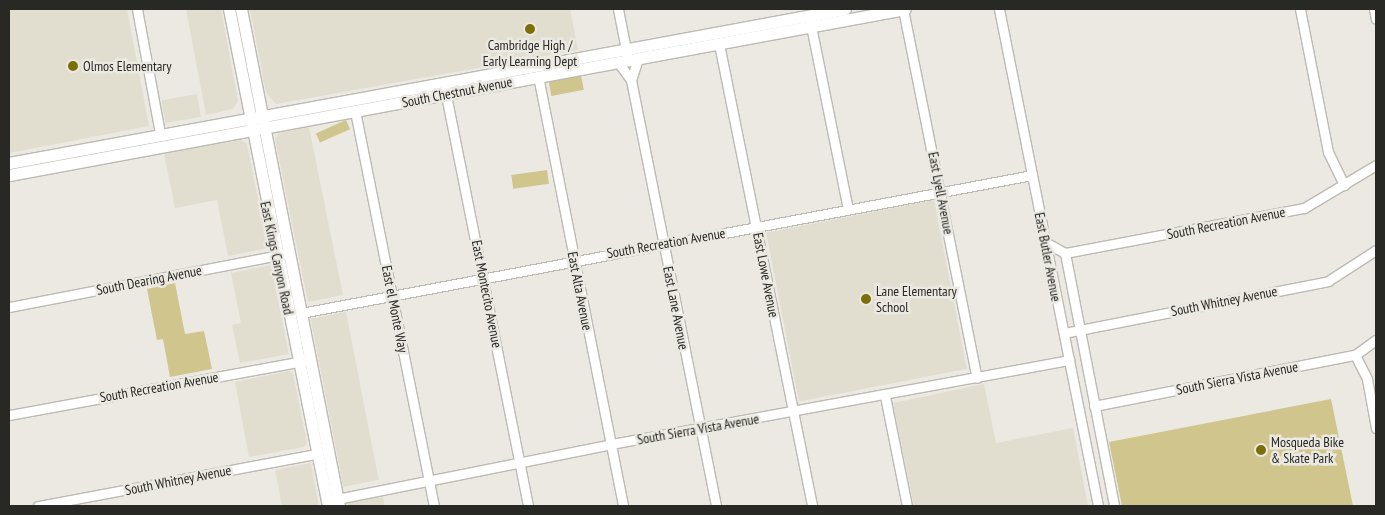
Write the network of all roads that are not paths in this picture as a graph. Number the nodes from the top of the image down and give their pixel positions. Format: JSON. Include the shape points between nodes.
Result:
{"nodes":[{"id":1,"x":137,"y":9,"type":"edge"},
{"id":2,"x":229,"y":9,"type":"edge"},
{"id":3,"x":241,"y":9,"type":"edge"},
{"id":4,"x":618,"y":9,"type":"edge"},
{"id":5,"x":845,"y":9,"type":"edge"},
{"id":6,"x":904,"y":9,"type":"edge"},
{"id":7,"x":999,"y":9,"type":"edge"},
{"id":8,"x":1300,"y":9,"type":"edge"},
{"id":9,"x":1374,"y":9,"type":"edge"},
{"id":10,"x":1376,"y":19,"type":"edge"},
{"id":11,"x":810,"y":21,"type":"junction"},
{"id":12,"x":741,"y":28,"type":"junction"},
{"id":13,"x":720,"y":44,"type":"junction"},
{"id":14,"x":694,"y":49,"type":"junction"},
{"id":15,"x":627,"y":58,"type":"junction"},
{"id":16,"x":538,"y":76,"type":"junction"},
{"id":17,"x":631,"y":80,"type":"junction"},
{"id":18,"x":445,"y":88,"type":"junction"},
{"id":19,"x":402,"y":90,"type":"junction"},
{"id":20,"x":355,"y":111,"type":"junction"},
{"id":21,"x":262,"y":115,"type":"junction"},
{"id":22,"x":248,"y":117,"type":"junction"},
{"id":23,"x":264,"y":128,"type":"junction"},
{"id":24,"x":251,"y":131,"type":"junction"},
{"id":25,"x":160,"y":133,"type":"junction"},
{"id":26,"x":70,"y":157,"type":"junction"},
{"id":27,"x":9,"y":163,"type":"edge"},
{"id":28,"x":1376,"y":165,"type":"edge"},
{"id":29,"x":9,"y":175,"type":"edge"},
{"id":30,"x":1032,"y":175,"type":"junction"},
{"id":31,"x":1344,"y":185,"type":"junction"},
{"id":32,"x":940,"y":192,"type":"junction"},
{"id":33,"x":848,"y":209,"type":"junction"},
{"id":34,"x":756,"y":227,"type":"junction"},
{"id":35,"x":1045,"y":242,"type":"junction"},
{"id":36,"x":664,"y":244,"type":"junction"},
{"id":37,"x":1376,"y":250,"type":"edge"},
{"id":38,"x":289,"y":253,"type":"junction"},
{"id":39,"x":1065,"y":253,"type":"junction"},
{"id":40,"x":276,"y":256,"type":"junction"},
{"id":41,"x":574,"y":259,"type":"junction"},
{"id":42,"x":484,"y":276,"type":"junction"},
{"id":43,"x":392,"y":296,"type":"junction"},
{"id":44,"x":9,"y":307,"type":"edge"},
{"id":45,"x":301,"y":313,"type":"junction"},
{"id":46,"x":1079,"y":330,"type":"junction"},
{"id":47,"x":1064,"y":333,"type":"junction"},
{"id":48,"x":1376,"y":340,"type":"edge"},
{"id":49,"x":1354,"y":355,"type":"junction"},
{"id":50,"x":1069,"y":360,"type":"junction"},
{"id":51,"x":304,"y":361,"type":"junction"},
{"id":52,"x":977,"y":378,"type":"junction"},
{"id":53,"x":885,"y":396,"type":"junction"},
{"id":54,"x":1094,"y":406,"type":"junction"},
{"id":55,"x":793,"y":411,"type":"junction"},
{"id":56,"x":9,"y":415,"type":"edge"},
{"id":57,"x":1376,"y":428,"type":"edge"},
{"id":58,"x":700,"y":430,"type":"junction"},
{"id":59,"x":611,"y":444,"type":"junction"},
{"id":60,"x":318,"y":454,"type":"junction"},
{"id":61,"x":519,"y":463,"type":"junction"},
{"id":62,"x":429,"y":481,"type":"junction"},
{"id":63,"x":333,"y":503,"type":"edge"},
{"id":64,"x":38,"y":506,"type":"edge"},
{"id":65,"x":434,"y":506,"type":"edge"},
{"id":66,"x":528,"y":506,"type":"edge"},
{"id":67,"x":623,"y":506,"type":"edge"},
{"id":68,"x":716,"y":506,"type":"edge"},
{"id":69,"x":812,"y":506,"type":"edge"},
{"id":70,"x":907,"y":506,"type":"edge"},
{"id":71,"x":1098,"y":506,"type":"edge"},
{"id":72,"x":1114,"y":506,"type":"edge"}],
"edges":[{"from":1,"to":25,"type":"street"},
{"from":2,"to":22,"type":"main road","name":"East Kings Canyon Road"},
{"from":3,"to":21,"type":"main road","name":"East Kings Canyon Road"},
{"from":4,"to":15,"type":"street","name":"East Lane Avenue"},
{"from":5,"to":11,"type":"main road","name":"South Chestnut Avenue"},
{"from":6,"to":11,"type":"main road","name":"South Chestnut Avenue"},
{"from":6,"to":32,"type":"street","name":"East Lyell Avenue"},
{"from":7,"to":30,"type":"street","name":"East Butler Avenue"},
{"from":8,"to":31,"type":"street","via":[[1328,152]]},
{"from":9,"to":10,"type":"street"},
{"from":11,"to":12,"type":"main road","name":"South Chestnut Avenue"},
{"from":11,"to":13,"type":"main road","name":"South Chestnut Avenue"},
{"from":11,"to":33,"type":"street"},
{"from":12,"to":14,"type":"main road","via":[[737,35],[696,44]]},
{"from":12,"to":15,"type":"main road","name":"South Chestnut Avenue"},
{"from":13,"to":14,"type":"main road","name":"South Chestnut Avenue"},
{"from":13,"to":34,"type":"street","name":"East Lowe Avenue"},
{"from":14,"to":15,"type":"main road","name":"South Chestnut Avenue"},
{"from":15,"to":16,"type":"main road","name":"South Chestnut Avenue"},
{"from":15,"to":17,"type":"street","name":"East Lane Avenue"},
{"from":15,"to":17,"type":"street","name":"East Lane Avenue"},
{"from":15,"to":18,"type":"main road","name":"South Chestnut Avenue"},
{"from":16,"to":18,"type":"main road","name":"South Chestnut Avenue"},
{"from":16,"to":41,"type":"street","name":"East Alta Avenue"},
{"from":17,"to":36,"type":"street","name":"East Lane Avenue"},
{"from":18,"to":19,"type":"main road","name":"South Chestnut Avenue"},
{"from":18,"to":20,"type":"main road","name":"South Chestnut Avenue"},
{"from":18,"to":42,"type":"street","name":"East Montecito Avenue"},
{"from":19,"to":20,"type":"main road","via":[[396,97],[363,104]]},
{"from":19,"to":21,"type":"main road","name":"South Chestnut Avenue"},
{"from":20,"to":23,"type":"main road","name":"South Chestnut Avenue"},
{"from":20,"to":43,"type":"street","name":"East el Monte Way"},
{"from":21,"to":22,"type":"main road","name":"South Chestnut Avenue"},
{"from":21,"to":23,"type":"main road","name":"East Kings Canyon Road"},
{"from":22,"to":24,"type":"main road","name":"East Kings Canyon Road"},
{"from":22,"to":25,"type":"main road","name":"South Chestnut Avenue"},
{"from":23,"to":24,"type":"main road","name":"South Chestnut Avenue"},
{"from":23,"to":38,"type":"main road","name":"East Kings Canyon Road"},
{"from":24,"to":26,"type":"main road","name":"South Chestnut Avenue"},
{"from":24,"to":40,"type":"main road","name":"East Kings Canyon Road"},
{"from":25,"to":26,"type":"main road","name":"South Chestnut Avenue"},
{"from":26,"to":27,"type":"main road","name":"South Chestnut Avenue"},
{"from":26,"to":29,"type":"main road","name":"South Chestnut Avenue"},
{"from":28,"to":31,"type":"street","name":"South Recreation Avenue"},
{"from":30,"to":32,"type":"street","name":"South Recreation Avenue"},
{"from":30,"to":35,"type":"street","name":"East Butler Avenue"},
{"from":31,"to":39,"type":"street","name":"South Recreation Avenue","via":[[1304,208]]},
{"from":32,"to":33,"type":"street","name":"South Recreation Avenue"},
{"from":32,"to":52,"type":"street","name":"East Lyell Avenue"},
{"from":33,"to":34,"type":"street","name":"South Recreation Avenue"},
{"from":34,"to":36,"type":"street","name":"South Recreation Avenue"},
{"from":34,"to":55,"type":"street","name":"East Lowe Avenue"},
{"from":35,"to":39,"type":"street"},
{"from":35,"to":47,"type":"street","name":"East Butler Avenue"},
{"from":36,"to":41,"type":"street","name":"South Recreation Avenue"},
{"from":36,"to":58,"type":"street","name":"East Lane Avenue"},
{"from":37,"to":46,"type":"street","name":"South Whitney Avenue","via":[[1328,281]]},
{"from":38,"to":40,"type":"street","name":"South Dearing Avenue"},
{"from":38,"to":45,"type":"main road","name":"East Kings Canyon Road"},
{"from":39,"to":46,"type":"street"},
{"from":40,"to":44,"type":"street","name":"South Dearing Avenue"},
{"from":40,"to":51,"type":"main road","name":"East Kings Canyon Road"},
{"from":41,"to":42,"type":"street","name":"South Recreation Avenue"},
{"from":41,"to":59,"type":"street","name":"East Alta Avenue"},
{"from":42,"to":43,"type":"street","name":"South Recreation Avenue"},
{"from":42,"to":61,"type":"street","name":"East Montecito Avenue"},
{"from":43,"to":45,"type":"street","name":"South Recreation Avenue"},
{"from":43,"to":62,"type":"street","name":"East el Monte Way"},
{"from":45,"to":51,"type":"main road","name":"East Kings Canyon Road"},
{"from":46,"to":47,"type":"street","name":"South Whitney Avenue"},
{"from":46,"to":54,"type":"street"},
{"from":47,"to":50,"type":"street","name":"East Butler Avenue"},
{"from":48,"to":49,"type":"street","name":"South Sierra Vista Avenue"},
{"from":49,"to":54,"type":"street","name":"South Sierra Vista Avenue"},
{"from":49,"to":57,"type":"street","via":[[1366,380]]},
{"from":50,"to":52,"type":"street","name":"South Sierra Vista Avenue"},
{"from":50,"to":71,"type":"street","name":"East Butler Avenue"},
{"from":51,"to":56,"type":"street","name":"South Recreation Avenue"},
{"from":51,"to":60,"type":"main road","name":"East Kings Canyon Road"},
{"from":51,"to":63,"type":"main road","name":"East Kings Canyon Road"},
{"from":52,"to":53,"type":"street","name":"South Sierra Vista Avenue"},
{"from":53,"to":55,"type":"street","name":"South Sierra Vista Avenue"},
{"from":53,"to":70,"type":"street"},
{"from":54,"to":72,"type":"street"},
{"from":55,"to":58,"type":"street","name":"South Sierra Vista Avenue"},
{"from":55,"to":69,"type":"street","name":"East Lowe Avenue"},
{"from":58,"to":59,"type":"street","name":"South Sierra Vista Avenue"},
{"from":58,"to":68,"type":"street","name":"East Lane Avenue"},
{"from":59,"to":61,"type":"street","name":"South Sierra Vista Avenue"},
{"from":59,"to":67,"type":"street","name":"East Alta Avenue"},
{"from":60,"to":63,"type":"main road","name":"East Kings Canyon Road"},
{"from":60,"to":64,"type":"street","name":"South Whitney Avenue"},
{"from":61,"to":62,"type":"street","name":"South Sierra Vista Avenue"},
{"from":61,"to":66,"type":"street","name":"East Montecito Avenue"},
{"from":62,"to":63,"type":"street","name":"South Sierra Vista Avenue"},
{"from":62,"to":65,"type":"street","name":"East el Monte Way"}]}
